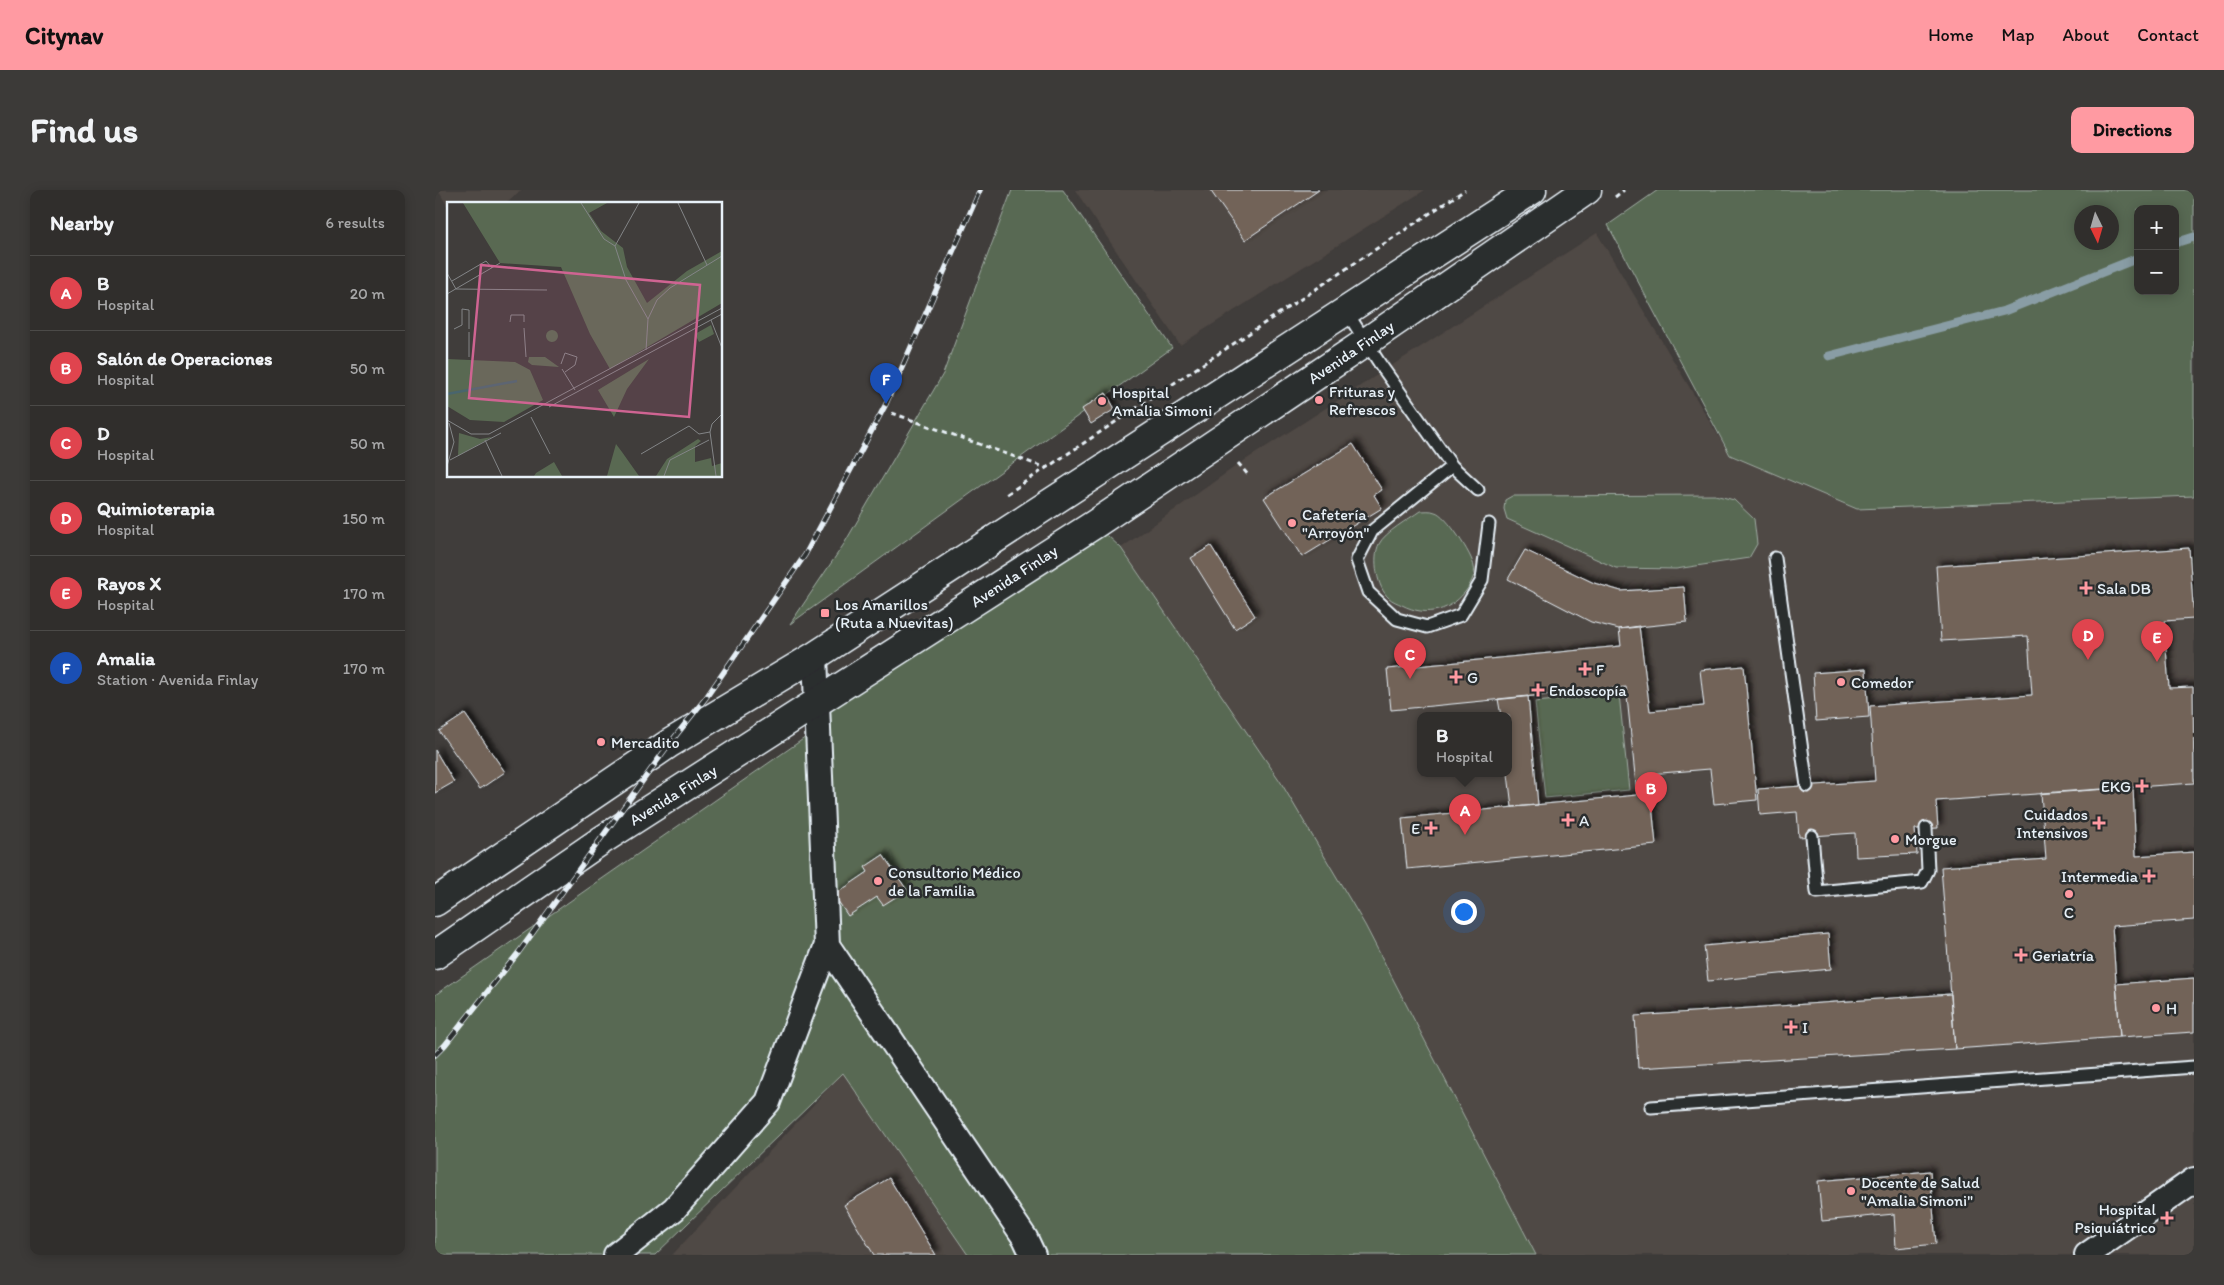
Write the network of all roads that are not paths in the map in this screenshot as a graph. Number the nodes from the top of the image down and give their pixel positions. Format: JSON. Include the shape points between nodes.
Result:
{"nodes":[{"id":1,"x":1532,"y":190,"type":"edge"},
{"id":2,"x":1587,"y":190,"type":"edge"},
{"id":3,"x":1345,"y":310,"type":"junction"},
{"id":4,"x":1366,"y":342,"type":"junction"},
{"id":5,"x":1452,"y":466,"type":"junction"},
{"id":6,"x":1478,"y":490,"type":"dead end"},
{"id":7,"x":1489,"y":524,"type":"dead end"},
{"id":8,"x":1775,"y":558,"type":"dead end"},
{"id":9,"x":815,"y":656,"type":"junction"},
{"id":10,"x":817,"y":703,"type":"junction"},
{"id":11,"x":1807,"y":786,"type":"dead end"},
{"id":12,"x":1926,"y":828,"type":"dead end"},
{"id":13,"x":1812,"y":836,"type":"dead end"},
{"id":14,"x":435,"y":902,"type":"edge"},
{"id":15,"x":827,"y":945,"type":"junction"},
{"id":16,"x":435,"y":955,"type":"edge"},
{"id":17,"x":2194,"y":1067,"type":"edge"},
{"id":18,"x":1651,"y":1107,"type":"dead end"},
{"id":19,"x":2194,"y":1180,"type":"edge"},
{"id":20,"x":2099,"y":1252,"type":"edge"},
{"id":21,"x":616,"y":1255,"type":"edge"},
{"id":22,"x":1033,"y":1255,"type":"edge"}],
"edges":[{"from":1,"to":3,"type":"highway"},
{"from":2,"to":4,"type":"highway","name":"Avenida Finlay"},
{"from":3,"to":4,"type":"lane"},
{"from":3,"to":9,"type":"highway"},
{"from":4,"to":5,"type":"lane"},
{"from":4,"to":10,"type":"highway","name":"Avenida Finlay","via":[[1095,524]]},
{"from":5,"to":6,"type":"lane"},
{"from":5,"to":7,"type":"lane","via":[[1372,531],[1357,560],[1368,592],[1397,619],[1427,627],[1461,615],[1482,580]]},
{"from":8,"to":11,"type":"lane"},
{"from":9,"to":10,"type":"street"},
{"from":9,"to":14,"type":"highway","via":[[671,743]]},
{"from":10,"to":15,"type":"street"},
{"from":10,"to":16,"type":"highway","name":"Avenida Finlay","via":[[602,840]]},
{"from":12,"to":13,"type":"lane","via":[[1928,870],[1922,882],[1817,892]]},
{"from":15,"to":21,"type":"street","via":[[768,1102],[674,1209]]},
{"from":15,"to":22,"type":"street","via":[[1025,1238]]},
{"from":17,"to":18,"type":"lane"},
{"from":19,"to":20,"type":"street"}]}
